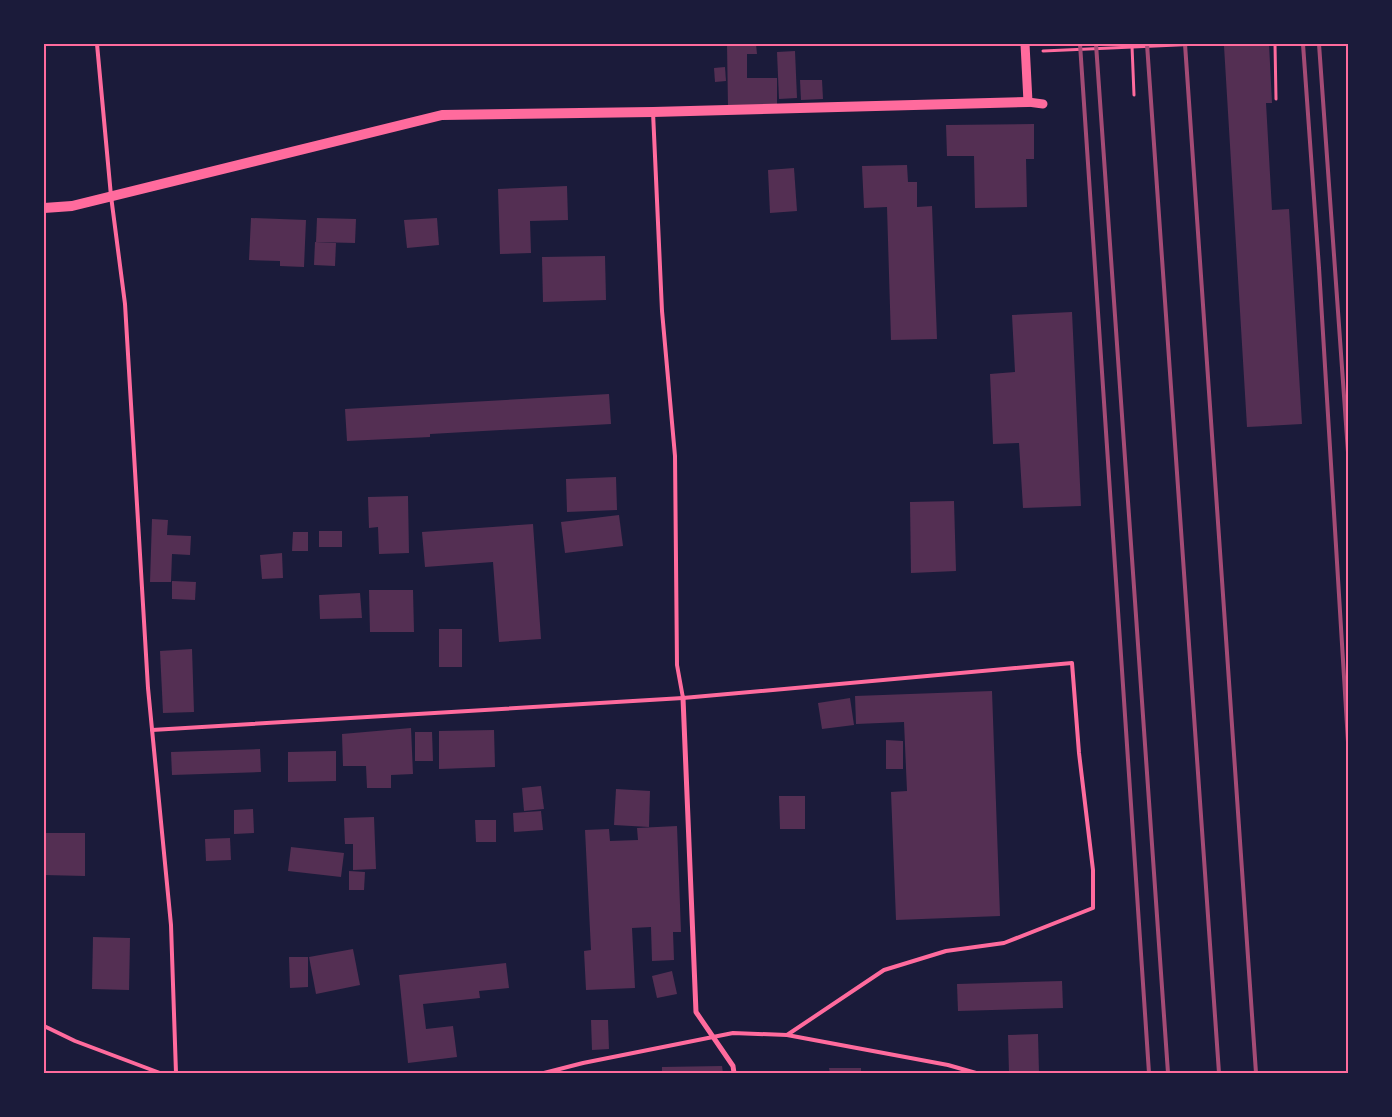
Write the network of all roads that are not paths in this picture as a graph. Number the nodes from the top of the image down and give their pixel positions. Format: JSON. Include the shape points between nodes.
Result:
{"nodes":[{"id":1,"x":97,"y":44,"type":"edge"},
{"id":2,"x":1025,"y":44,"type":"edge"},
{"id":3,"x":1028,"y":102,"type":"junction"},
{"id":4,"x":1043,"y":104,"type":"dead end"},
{"id":5,"x":652,"y":112,"type":"junction"},
{"id":6,"x":111,"y":196,"type":"junction"},
{"id":7,"x":44,"y":208,"type":"edge"},
{"id":8,"x":684,"y":698,"type":"junction"},
{"id":9,"x":152,"y":730,"type":"junction"},
{"id":10,"x":44,"y":1026,"type":"edge"},
{"id":11,"x":787,"y":1035,"type":"junction"},
{"id":12,"x":713,"y":1037,"type":"junction"},
{"id":13,"x":160,"y":1073,"type":"edge"},
{"id":14,"x":176,"y":1073,"type":"edge"},
{"id":15,"x":544,"y":1073,"type":"edge"},
{"id":16,"x":734,"y":1073,"type":"edge"},
{"id":17,"x":976,"y":1073,"type":"edge"}],
"edges":[{"from":1,"to":6,"type":"lane"},
{"from":2,"to":3,"type":"street"},
{"from":3,"to":4,"type":"street"},
{"from":3,"to":5,"type":"main road"},
{"from":5,"to":6,"type":"main road","via":[[442,115]]},
{"from":5,"to":8,"type":"lane","via":[[662,311],[675,456],[677,665]]},
{"from":6,"to":7,"type":"main road","via":[[72,206]]},
{"from":6,"to":9,"type":"lane","via":[[125,304]]},
{"from":8,"to":9,"type":"lane"},
{"from":8,"to":11,"type":"lane","via":[[1072,663],[1079,753],[1094,870],[1094,908],[1004,943],[946,951],[884,970]]},
{"from":8,"to":12,"type":"street","via":[[696,1012]]},
{"from":9,"to":14,"type":"lane","via":[[171,925]]},
{"from":10,"to":13,"type":"lane"},
{"from":11,"to":12,"type":"lane","via":[[733,1033]]},
{"from":11,"to":17,"type":"lane"},
{"from":12,"to":15,"type":"lane"},
{"from":12,"to":16,"type":"street","via":[[733,1066]]}]}
